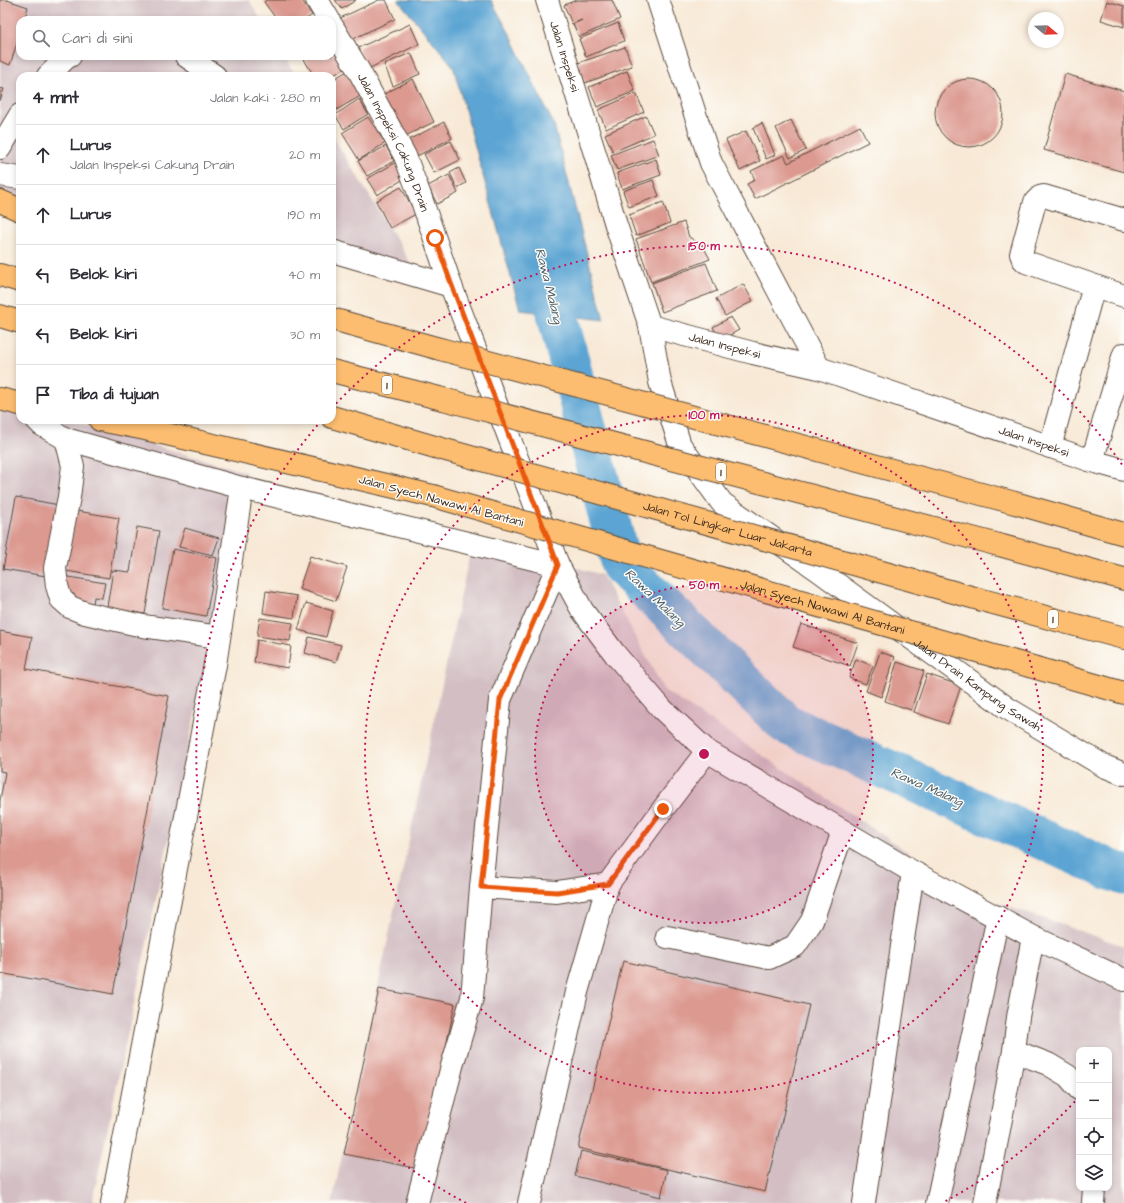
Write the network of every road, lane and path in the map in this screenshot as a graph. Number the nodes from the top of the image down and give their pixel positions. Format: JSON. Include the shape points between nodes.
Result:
{"nodes":[{"id":1,"x":316,"y":0,"type":"edge"},
{"id":2,"x":547,"y":0,"type":"edge"},
{"id":3,"x":658,"y":0,"type":"edge"},
{"id":4,"x":326,"y":16,"type":"edge"},
{"id":5,"x":336,"y":33,"type":"edge"},
{"id":6,"x":64,"y":60,"type":"edge"},
{"id":7,"x":192,"y":60,"type":"edge"},
{"id":8,"x":52,"y":72,"type":"edge"},
{"id":9,"x":208,"y":72,"type":"edge"},
{"id":10,"x":16,"y":122,"type":"edge"},
{"id":11,"x":0,"y":148,"type":"edge"},
{"id":12,"x":0,"y":175,"type":"edge"},
{"id":13,"x":16,"y":177,"type":"edge"},
{"id":14,"x":0,"y":201,"type":"edge"},
{"id":15,"x":16,"y":208,"type":"edge"},
{"id":16,"x":1124,"y":220,"type":"edge"},
{"id":17,"x":336,"y":252,"type":"edge"},
{"id":18,"x":0,"y":275,"type":"edge"},
{"id":19,"x":16,"y":280,"type":"edge"},
{"id":20,"x":452,"y":286,"type":"junction"},
{"id":21,"x":1094,"y":286,"type":"junction"},
{"id":22,"x":1124,"y":296,"type":"edge"},
{"id":23,"x":0,"y":316,"type":"edge"},
{"id":24,"x":336,"y":320,"type":"edge"},
{"id":25,"x":16,"y":321,"type":"edge"},
{"id":26,"x":650,"y":326,"type":"junction"},
{"id":27,"x":1124,"y":354,"type":"edge"},
{"id":28,"x":819,"y":368,"type":"junction"},
{"id":29,"x":336,"y":372,"type":"edge"},
{"id":30,"x":0,"y":399,"type":"edge"},
{"id":31,"x":16,"y":403,"type":"edge"},
{"id":32,"x":336,"y":418,"type":"edge"},
{"id":33,"x":41,"y":424,"type":"edge"},
{"id":34,"x":120,"y":424,"type":"edge"},
{"id":35,"x":66,"y":439,"type":"junction"},
{"id":36,"x":1050,"y":447,"type":"junction"},
{"id":37,"x":1092,"y":461,"type":"junction"},
{"id":38,"x":1124,"y":470,"type":"edge"},
{"id":39,"x":242,"y":488,"type":"junction"},
{"id":40,"x":1124,"y":534,"type":"edge"},
{"id":41,"x":558,"y":565,"type":"junction"},
{"id":42,"x":1124,"y":579,"type":"edge"},
{"id":43,"x":219,"y":637,"type":"junction"},
{"id":44,"x":1124,"y":638,"type":"edge"},
{"id":45,"x":1124,"y":693,"type":"edge"},
{"id":46,"x":707,"y":751,"type":"junction"},
{"id":47,"x":1124,"y":774,"type":"edge"},
{"id":48,"x":843,"y":830,"type":"junction"},
{"id":49,"x":913,"y":872,"type":"junction"},
{"id":50,"x":608,"y":884,"type":"junction"},
{"id":51,"x":481,"y":887,"type":"junction"},
{"id":52,"x":998,"y":917,"type":"junction"},
{"id":53,"x":667,"y":937,"type":"dead end"},
{"id":54,"x":1033,"y":937,"type":"junction"},
{"id":55,"x":1124,"y":980,"type":"edge"},
{"id":56,"x":1014,"y":1051,"type":"junction"},
{"id":57,"x":1076,"y":1085,"type":"edge"},
{"id":58,"x":1094,"y":1191,"type":"edge"},
{"id":59,"x":112,"y":1203,"type":"edge"},
{"id":60,"x":417,"y":1203,"type":"edge"},
{"id":61,"x":529,"y":1203,"type":"edge"},
{"id":62,"x":864,"y":1203,"type":"edge"},
{"id":63,"x":937,"y":1203,"type":"edge"},
{"id":64,"x":985,"y":1203,"type":"edge"},
{"id":65,"x":1093,"y":1203,"type":"edge"}],
"edges":[{"from":1,"to":4,"type":"street"},
{"from":2,"to":26,"type":"street","name":"Jalan Inspeksi"},
{"from":3,"to":28,"type":"street","via":[[711,163]]},
{"from":5,"to":20,"type":"street","name":"Jalan Inspeksi Cakung Drain","via":[[405,156]]},
{"from":6,"to":8,"type":"street"},
{"from":7,"to":9,"type":"street"},
{"from":10,"to":11,"type":"street"},
{"from":12,"to":13,"type":"street"},
{"from":14,"to":15,"type":"highway"},
{"from":16,"to":21,"type":"street","via":[[1044,196],[1036,202],[1023,258],[1026,262]]},
{"from":17,"to":20,"type":"street"},
{"from":18,"to":19,"type":"highway"},
{"from":20,"to":41,"type":"street","name":"Jalan Inspeksi Cakung Drain"},
{"from":21,"to":22,"type":"street"},
{"from":21,"to":36,"type":"street"},
{"from":23,"to":25,"type":"highway"},
{"from":24,"to":40,"type":"highway","bridge":true},
{"from":26,"to":28,"type":"street","name":"Jalan Inspeksi"},
{"from":26,"to":47,"type":"street","name":"Jalan Drain Kampung Sawah","via":[[660,382],[680,445],[722,503],[1007,708],[1104,766]]},
{"from":27,"to":37,"type":"street"},
{"from":28,"to":36,"type":"street","name":"Jalan Inspeksi"},
{"from":29,"to":42,"type":"highway","number":"1","bridge":true},
{"from":30,"to":31,"type":"highway"},
{"from":32,"to":44,"type":"highway","name":"Jalan Tol Lingkar Luar Jakarta","number":"1","bridge":true},
{"from":33,"to":35,"type":"street"},
{"from":34,"to":45,"type":"highway","name":"Jalan Syech Nawawi Al Bantani","bridge":true,"via":[[433,496]]},
{"from":35,"to":39,"type":"street"},
{"from":35,"to":43,"type":"street","via":[[73,466],[55,568],[61,599],[70,607],[85,613],[143,626]]},
{"from":36,"to":37,"type":"street","name":"Jalan Inspeksi"},
{"from":37,"to":38,"type":"street","name":"Jalan Inspeksi"},
{"from":39,"to":41,"type":"street"},
{"from":39,"to":43,"type":"street"},
{"from":41,"to":46,"type":"street","name":"Jalan Inspeksi Cakung Drain","via":[[582,610],[615,654],[662,709]]},
{"from":41,"to":51,"type":"street","via":[[500,700]]},
{"from":43,"to":59,"type":"street"},
{"from":46,"to":48,"type":"street","name":"Jalan Inspeksi Cakung Drain"},
{"from":46,"to":50,"type":"street"},
{"from":48,"to":49,"type":"street","name":"Jalan Inspeksi Cakung Drain"},
{"from":48,"to":53,"type":"street","via":[[812,921],[795,946],[769,958]]},
{"from":49,"to":52,"type":"street","name":"Jalan Inspeksi Cakung Drain"},
{"from":49,"to":62,"type":"street"},
{"from":50,"to":51,"type":"street","via":[[557,892]]},
{"from":50,"to":61,"type":"street","via":[[576,992]]},
{"from":51,"to":60,"type":"street","via":[[472,998]]},
{"from":52,"to":54,"type":"street","name":"Jalan Inspeksi Cakung Drain"},
{"from":52,"to":63,"type":"street"},
{"from":54,"to":55,"type":"street","name":"Jalan Inspeksi Cakung Drain"},
{"from":54,"to":56,"type":"street"},
{"from":56,"to":57,"type":"street","via":[[1048,1064],[1068,1076]]},
{"from":56,"to":64,"type":"street"},
{"from":58,"to":65,"type":"street"}]}
